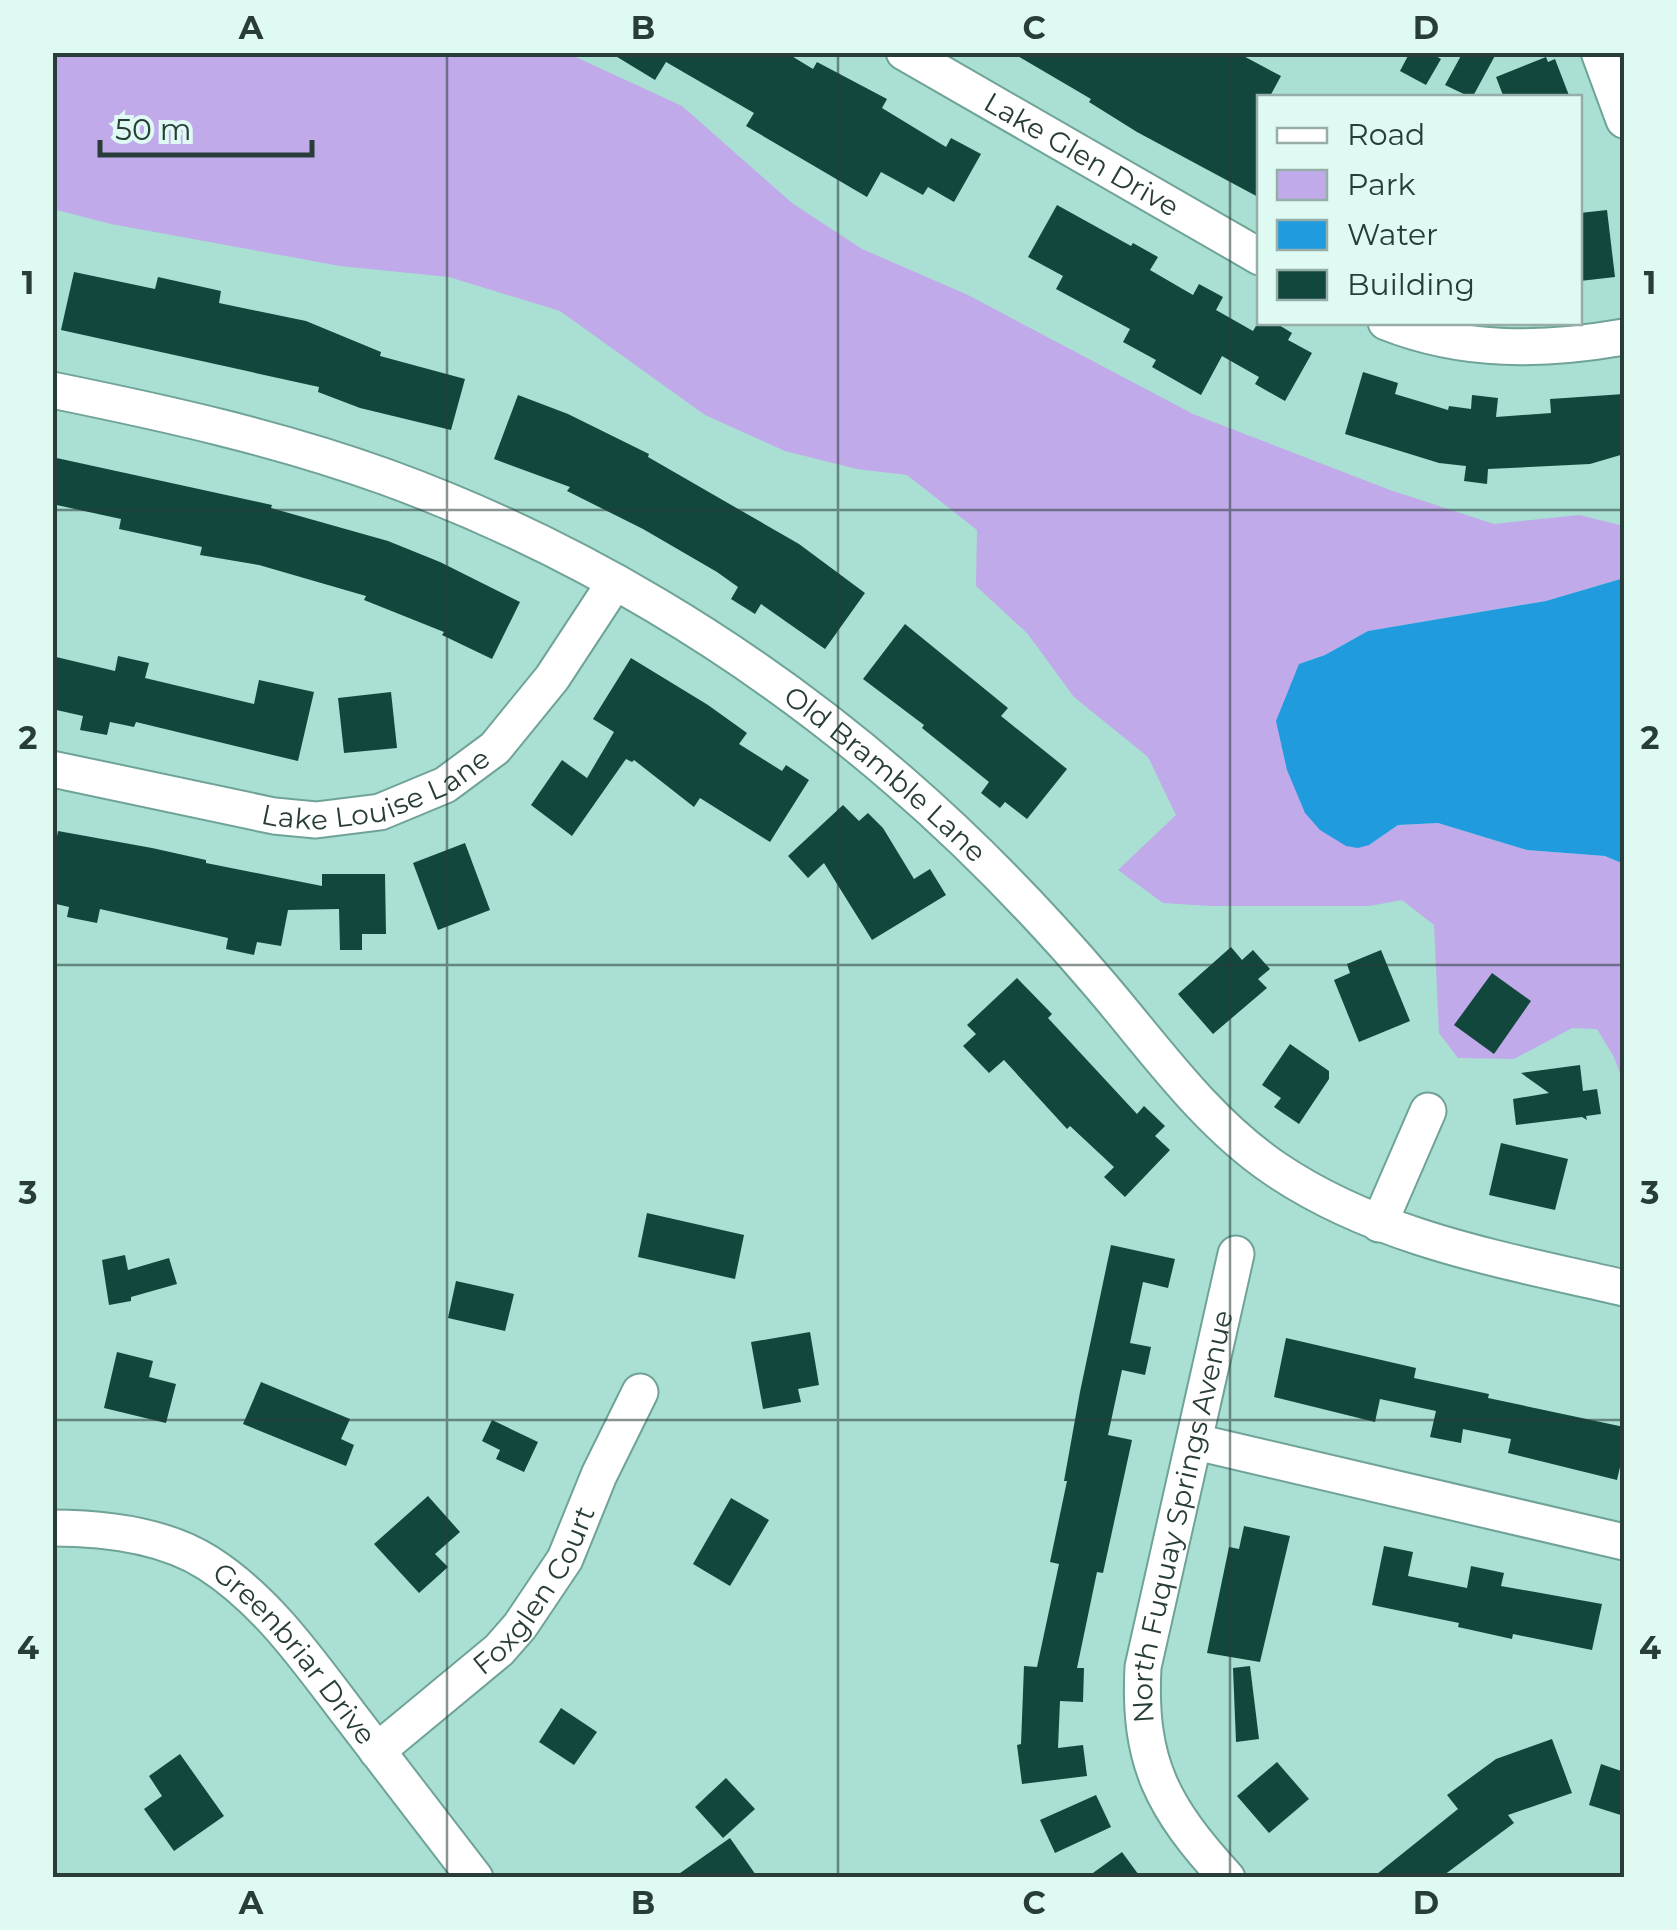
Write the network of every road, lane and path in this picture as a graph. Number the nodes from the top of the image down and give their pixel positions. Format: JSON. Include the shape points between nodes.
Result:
{"nodes":[{"id":1,"x":904,"y":52,"type":"edge"},
{"id":2,"x":1599,"y":52,"type":"edge"},
{"id":3,"x":1624,"y":120,"type":"edge"},
{"id":4,"x":1257,"y":255,"type":"edge"},
{"id":5,"x":1394,"y":325,"type":"edge"},
{"id":6,"x":1624,"y":337,"type":"edge"},
{"id":7,"x":52,"y":390,"type":"edge"},
{"id":8,"x":615,"y":582,"type":"junction"},
{"id":9,"x":52,"y":769,"type":"edge"},
{"id":10,"x":1428,"y":1111,"type":"dead end"},
{"id":11,"x":1379,"y":1224,"type":"junction"},
{"id":12,"x":1236,"y":1254,"type":"dead end"},
{"id":13,"x":1624,"y":1288,"type":"edge"},
{"id":14,"x":640,"y":1392,"type":"dead end"},
{"id":15,"x":1196,"y":1442,"type":"junction"},
{"id":16,"x":52,"y":1528,"type":"edge"},
{"id":17,"x":1624,"y":1542,"type":"edge"},
{"id":18,"x":378,"y":1751,"type":"junction"},
{"id":19,"x":475,"y":1878,"type":"edge"},
{"id":20,"x":1226,"y":1878,"type":"edge"}],
"edges":[{"from":1,"to":4,"type":"street","name":"Lake Glen Drive"},
{"from":2,"to":3,"type":"street"},
{"from":5,"to":6,"type":"street","via":[[1488,347]]},
{"from":7,"to":8,"type":"street","name":"Old Bramble Lane","via":[[288,445],[388,478],[517,531]]},
{"from":8,"to":9,"type":"street","name":"Lake Louise Lane","via":[[552,678],[495,748],[445,785],[380,812],[316,820],[274,816]]},
{"from":8,"to":11,"type":"street","name":"Old Bramble Lane","via":[[785,690],[896,778],[1016,892],[1230,1132],[1270,1166]]},
{"from":10,"to":11,"type":"street"},
{"from":11,"to":13,"type":"street","name":"Old Bramble Lane"},
{"from":12,"to":15,"type":"street","name":"North Fuquay Springs Avenue"},
{"from":14,"to":18,"type":"street","name":"Foxglen Court","via":[[565,1558],[520,1626]]},
{"from":15,"to":17,"type":"street"},
{"from":15,"to":20,"type":"street","name":"North Fuquay Springs Avenue","via":[[1143,1667],[1141,1703],[1149,1756],[1170,1809]]},
{"from":16,"to":18,"type":"street","name":"Greenbriar Drive","via":[[144,1538],[206,1562],[263,1608]]},
{"from":18,"to":19,"type":"street","name":"Greenbriar Drive"}]}
